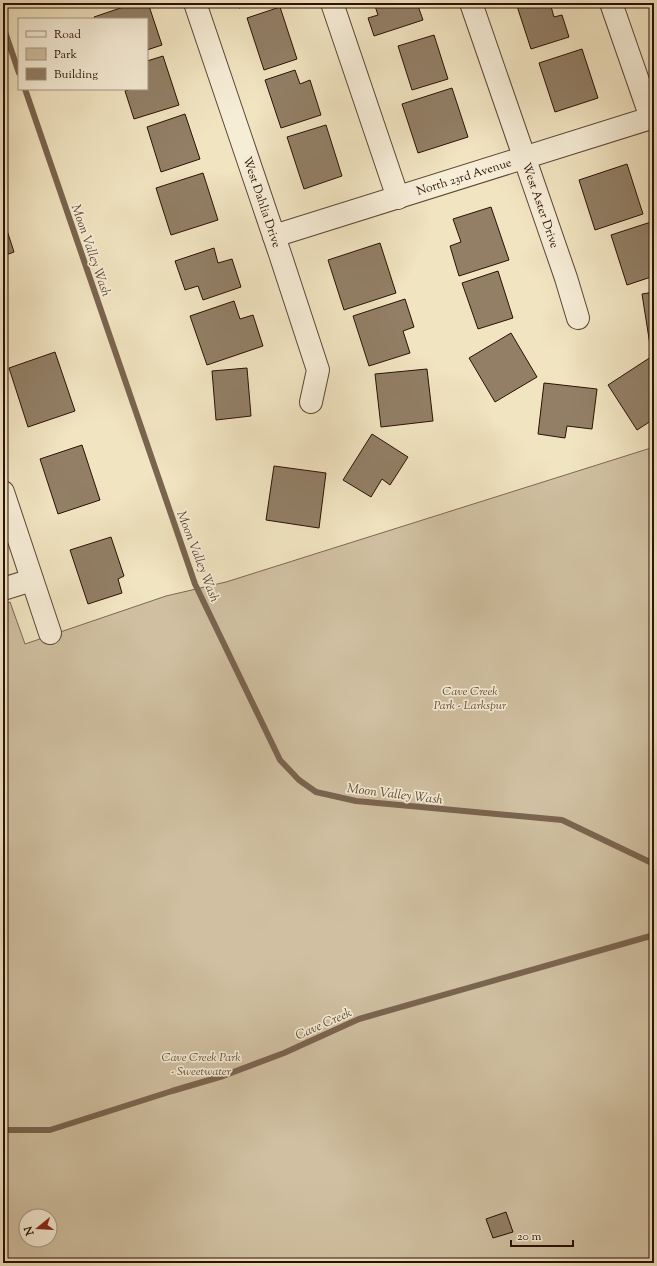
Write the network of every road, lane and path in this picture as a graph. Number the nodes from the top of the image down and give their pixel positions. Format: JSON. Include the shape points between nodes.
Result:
{"nodes":[{"id":1,"x":195,"y":3,"type":"edge"},
{"id":2,"x":332,"y":3,"type":"edge"},
{"id":3,"x":471,"y":3,"type":"edge"},
{"id":4,"x":611,"y":3,"type":"edge"},
{"id":5,"x":652,"y":118,"type":"edge"},
{"id":6,"x":524,"y":158,"type":"junction"},
{"id":7,"x":398,"y":198,"type":"junction"},
{"id":8,"x":274,"y":236,"type":"junction"},
{"id":9,"x":578,"y":318,"type":"dead end"},
{"id":10,"x":311,"y":402,"type":"dead end"},
{"id":11,"x":3,"y":492,"type":"edge"},
{"id":12,"x":32,"y":580,"type":"junction"},
{"id":13,"x":3,"y":589,"type":"edge"},
{"id":14,"x":50,"y":633,"type":"dead end"}],
"edges":[{"from":1,"to":8,"type":"street","name":"West Dahlia Drive"},
{"from":2,"to":7,"type":"street"},
{"from":3,"to":6,"type":"street","name":"West Aster Drive"},
{"from":4,"to":5,"type":"street"},
{"from":5,"to":6,"type":"street","name":"North 23rd Avenue"},
{"from":6,"to":7,"type":"street","name":"North 23rd Avenue"},
{"from":6,"to":9,"type":"street","name":"West Aster Drive"},
{"from":7,"to":8,"type":"street","name":"North 23rd Avenue"},
{"from":8,"to":10,"type":"street","name":"West Dahlia Drive","via":[[318,370]]},
{"from":11,"to":12,"type":"street"},
{"from":12,"to":13,"type":"street"},
{"from":12,"to":14,"type":"street"}]}
